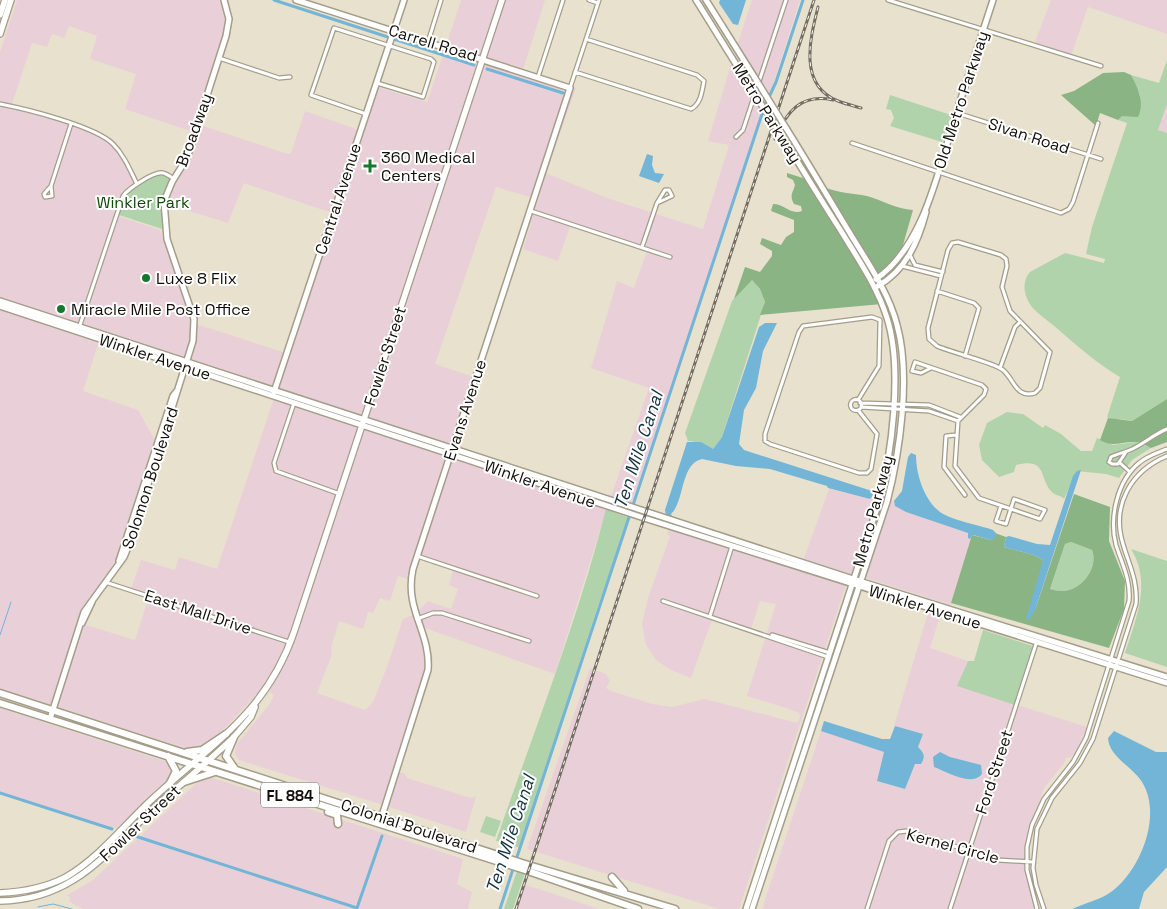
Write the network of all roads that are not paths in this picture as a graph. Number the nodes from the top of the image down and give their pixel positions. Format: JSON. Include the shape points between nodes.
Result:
{"nodes":[{"id":1,"x":5,"y":0,"type":"edge"},
{"id":2,"x":11,"y":0,"type":"edge"},
{"id":3,"x":224,"y":0,"type":"edge"},
{"id":4,"x":296,"y":0,"type":"edge"},
{"id":5,"x":404,"y":0,"type":"edge"},
{"id":6,"x":441,"y":0,"type":"edge"},
{"id":7,"x":502,"y":0,"type":"edge"},
{"id":8,"x":563,"y":0,"type":"edge"},
{"id":9,"x":589,"y":0,"type":"edge"},
{"id":10,"x":696,"y":0,"type":"edge"},
{"id":11,"x":706,"y":0,"type":"edge"},
{"id":12,"x":786,"y":0,"type":"edge"},
{"id":13,"x":888,"y":0,"type":"edge"},
{"id":14,"x":993,"y":0,"type":"edge"},
{"id":15,"x":598,"y":1,"type":"edge"},
{"id":16,"x":2,"y":10,"type":"edge"},
{"id":17,"x":984,"y":29,"type":"junction"},
{"id":18,"x":393,"y":33,"type":"junction"},
{"id":19,"x":0,"y":34,"type":"edge"},
{"id":20,"x":586,"y":39,"type":"junction"},
{"id":21,"x":428,"y":42,"type":"junction"},
{"id":22,"x":390,"y":44,"type":"junction"},
{"id":23,"x":219,"y":58,"type":"junction"},
{"id":24,"x":483,"y":59,"type":"junction"},
{"id":25,"x":1101,"y":66,"type":"dead end"},
{"id":26,"x":575,"y":72,"type":"junction"},
{"id":27,"x":290,"y":77,"type":"dead end"},
{"id":28,"x":538,"y":77,"type":"junction"},
{"id":29,"x":377,"y":83,"type":"junction"},
{"id":30,"x":570,"y":88,"type":"junction"},
{"id":31,"x":0,"y":104,"type":"edge"},
{"id":32,"x":956,"y":113,"type":"junction"},
{"id":33,"x":366,"y":114,"type":"junction"},
{"id":34,"x":1098,"y":123,"type":"dead end"},
{"id":35,"x":71,"y":124,"type":"junction"},
{"id":36,"x":736,"y":137,"type":"dead end"},
{"id":37,"x":852,"y":142,"type":"dead end"},
{"id":38,"x":1088,"y":155,"type":"junction"},
{"id":39,"x":1101,"y":159,"type":"dead end"},
{"id":40,"x":938,"y":171,"type":"junction"},
{"id":41,"x":174,"y":179,"type":"junction"},
{"id":42,"x":138,"y":184,"type":"junction"},
{"id":43,"x":51,"y":186,"type":"dead end"},
{"id":44,"x":928,"y":200,"type":"junction"},
{"id":45,"x":657,"y":203,"type":"junction"},
{"id":46,"x":531,"y":211,"type":"junction"},
{"id":47,"x":918,"y":225,"type":"junction"},
{"id":48,"x":919,"y":237,"type":"junction"},
{"id":49,"x":642,"y":248,"type":"junction"},
{"id":50,"x":910,"y":254,"type":"junction"},
{"id":51,"x":670,"y":257,"type":"dead end"},
{"id":52,"x":902,"y":266,"type":"junction"},
{"id":53,"x":914,"y":267,"type":"junction"},
{"id":54,"x":942,"y":274,"type":"junction"},
{"id":55,"x":874,"y":280,"type":"junction"},
{"id":56,"x":878,"y":286,"type":"junction"},
{"id":57,"x":938,"y":291,"type":"junction"},
{"id":58,"x":1,"y":303,"type":"edge"},
{"id":59,"x":1020,"y":323,"type":"junction"},
{"id":60,"x":79,"y":330,"type":"junction"},
{"id":61,"x":965,"y":356,"type":"junction"},
{"id":62,"x":186,"y":364,"type":"junction"},
{"id":63,"x":931,"y":368,"type":"junction"},
{"id":64,"x":1000,"y":368,"type":"junction"},
{"id":65,"x":275,"y":391,"type":"junction"},
{"id":66,"x":269,"y":394,"type":"junction"},
{"id":67,"x":294,"y":402,"type":"junction"},
{"id":68,"x":893,"y":403,"type":"junction"},
{"id":69,"x":859,"y":405,"type":"junction"},
{"id":70,"x":902,"y":407,"type":"junction"},
{"id":71,"x":893,"y":409,"type":"junction"},
{"id":72,"x":959,"y":419,"type":"junction"},
{"id":73,"x":363,"y":422,"type":"junction"},
{"id":74,"x":1167,"y":429,"type":"edge"},
{"id":75,"x":956,"y":435,"type":"junction"},
{"id":76,"x":1167,"y":449,"type":"edge"},
{"id":77,"x":452,"y":451,"type":"junction"},
{"id":78,"x":1126,"y":452,"type":"junction"},
{"id":79,"x":1167,"y":456,"type":"edge"},
{"id":80,"x":1119,"y":462,"type":"junction"},
{"id":81,"x":1130,"y":472,"type":"junction"},
{"id":82,"x":340,"y":494,"type":"junction"},
{"id":83,"x":965,"y":495,"type":"dead end"},
{"id":84,"x":1001,"y":506,"type":"junction"},
{"id":85,"x":1011,"y":509,"type":"junction"},
{"id":86,"x":639,"y":514,"type":"junction"},
{"id":87,"x":700,"y":530,"type":"junction"},
{"id":88,"x":684,"y":531,"type":"junction"},
{"id":89,"x":732,"y":546,"type":"junction"},
{"id":90,"x":758,"y":549,"type":"junction"},
{"id":91,"x":417,"y":556,"type":"junction"},
{"id":92,"x":104,"y":582,"type":"junction"},
{"id":93,"x":853,"y":582,"type":"junction"},
{"id":94,"x":860,"y":585,"type":"junction"},
{"id":95,"x":538,"y":596,"type":"dead end"},
{"id":96,"x":663,"y":600,"type":"dead end"},
{"id":97,"x":710,"y":616,"type":"junction"},
{"id":98,"x":417,"y":619,"type":"junction"},
{"id":99,"x":1039,"y":636,"type":"junction"},
{"id":100,"x":529,"y":641,"type":"dead end"},
{"id":101,"x":291,"y":642,"type":"junction"},
{"id":102,"x":1037,"y":642,"type":"junction"},
{"id":103,"x":829,"y":655,"type":"junction"},
{"id":104,"x":1111,"y":659,"type":"junction"},
{"id":105,"x":1118,"y":661,"type":"junction"},
{"id":106,"x":1110,"y":665,"type":"junction"},
{"id":107,"x":1116,"y":667,"type":"junction"},
{"id":108,"x":1167,"y":677,"type":"edge"},
{"id":109,"x":1167,"y":683,"type":"edge"},
{"id":110,"x":0,"y":693,"type":"edge"},
{"id":111,"x":0,"y":703,"type":"edge"},
{"id":112,"x":256,"y":705,"type":"junction"},
{"id":113,"x":53,"y":710,"type":"junction"},
{"id":114,"x":50,"y":719,"type":"junction"},
{"id":115,"x":226,"y":734,"type":"junction"},
{"id":116,"x":234,"y":737,"type":"junction"},
{"id":117,"x":179,"y":752,"type":"junction"},
{"id":118,"x":168,"y":756,"type":"junction"},
{"id":119,"x":199,"y":759,"type":"junction"},
{"id":120,"x":207,"y":762,"type":"junction"},
{"id":121,"x":192,"y":764,"type":"junction"},
{"id":122,"x":201,"y":767,"type":"junction"},
{"id":123,"x":215,"y":772,"type":"junction"},
{"id":124,"x":238,"y":772,"type":"junction"},
{"id":125,"x":184,"y":782,"type":"junction"},
{"id":126,"x":170,"y":783,"type":"junction"},
{"id":127,"x":158,"y":794,"type":"junction"},
{"id":128,"x":310,"y":802,"type":"junction"},
{"id":129,"x":133,"y":818,"type":"junction"},
{"id":130,"x":381,"y":820,"type":"junction"},
{"id":131,"x":140,"y":822,"type":"junction"},
{"id":132,"x":338,"y":824,"type":"dead end"},
{"id":133,"x":107,"y":844,"type":"junction"},
{"id":134,"x":460,"y":846,"type":"junction"},
{"id":135,"x":115,"y":847,"type":"junction"},
{"id":136,"x":969,"y":851,"type":"junction"},
{"id":137,"x":101,"y":860,"type":"junction"},
{"id":138,"x":509,"y":862,"type":"junction"},
{"id":139,"x":1027,"y":862,"type":"junction"},
{"id":140,"x":1033,"y":862,"type":"junction"},
{"id":141,"x":521,"y":865,"type":"junction"},
{"id":142,"x":612,"y":877,"type":"dead end"},
{"id":143,"x":567,"y":884,"type":"junction"},
{"id":144,"x":608,"y":888,"type":"junction"},
{"id":145,"x":0,"y":893,"type":"edge"},
{"id":146,"x":627,"y":894,"type":"junction"},
{"id":147,"x":604,"y":898,"type":"junction"},
{"id":148,"x":0,"y":902,"type":"edge"},
{"id":149,"x":666,"y":906,"type":"junction"},
{"id":150,"x":638,"y":909,"type":"edge"},
{"id":151,"x":676,"y":909,"type":"edge"},
{"id":152,"x":746,"y":909,"type":"edge"},
{"id":153,"x":752,"y":909,"type":"edge"},
{"id":154,"x":867,"y":909,"type":"edge"},
{"id":155,"x":950,"y":909,"type":"edge"},
{"id":156,"x":1036,"y":909,"type":"edge"},
{"id":157,"x":1044,"y":909,"type":"edge"}],
"edges":[{"from":1,"to":16,"type":"main road"},
{"from":2,"to":16,"type":"main road"},
{"from":3,"to":23,"type":"street","name":"Broadway","via":[[229,26]]},
{"from":4,"to":18,"type":"street","name":"Carrell Road"},
{"from":5,"to":18,"type":"street","name":"Central Avenue"},
{"from":6,"to":21,"type":"street"},
{"from":7,"to":24,"type":"main road","name":"Fowler Street"},
{"from":8,"to":28,"type":"street"},
{"from":9,"to":15,"type":"street"},
{"from":10,"to":55,"type":"street","name":"Metro Parkway","bridge":true},
{"from":11,"to":55,"type":"street","name":"Metro Parkway","bridge":true,"via":[[806,160]]},
{"from":12,"to":36,"type":"street","via":[[743,130]]},
{"from":13,"to":17,"type":"street"},
{"from":14,"to":17,"type":"street","name":"Old Metro Parkway"},
{"from":15,"to":20,"type":"street","name":"Evans Avenue"},
{"from":16,"to":19,"type":"main road"},
{"from":17,"to":25,"type":"street"},
{"from":17,"to":32,"type":"street","name":"Old Metro Parkway"},
{"from":18,"to":21,"type":"street","name":"Carrell Road"},
{"from":18,"to":22,"type":"street","name":"Central Avenue"},
{"from":20,"to":26,"type":"street","name":"Evans Avenue"},
{"from":20,"to":26,"type":"street","via":[[702,78],[699,100],[691,109]]},
{"from":21,"to":24,"type":"street","name":"Carrell Road"},
{"from":22,"to":29,"type":"street","name":"Central Avenue"},
{"from":22,"to":29,"type":"street","via":[[431,59],[434,66],[423,97]]},
{"from":22,"to":33,"type":"street","via":[[336,28],[332,31],[312,95]]},
{"from":23,"to":27,"type":"street","via":[[279,78]]},
{"from":23,"to":41,"type":"street","name":"Broadway","via":[[187,158]]},
{"from":24,"to":28,"type":"street","name":"Carrell Road"},
{"from":24,"to":73,"type":"main road","name":"Fowler Street"},
{"from":26,"to":30,"type":"street","name":"Evans Avenue"},
{"from":28,"to":30,"type":"street","name":"Carrell Road"},
{"from":29,"to":33,"type":"street","name":"Central Avenue"},
{"from":30,"to":46,"type":"street","name":"Evans Avenue"},
{"from":31,"to":35,"type":"street","via":[[24,108]]},
{"from":32,"to":38,"type":"street","name":"Sivan Road"},
{"from":32,"to":40,"type":"street","name":"Old Metro Parkway"},
{"from":33,"to":65,"type":"street","name":"Central Avenue"},
{"from":34,"to":38,"type":"street"},
{"from":35,"to":42,"type":"street","via":[[96,132],[110,141],[123,156]]},
{"from":35,"to":43,"type":"street"},
{"from":37,"to":40,"type":"street"},
{"from":38,"to":39,"type":"street","name":"Sivan Road"},
{"from":38,"to":40,"type":"street","via":[[1073,202],[1061,213]]},
{"from":40,"to":44,"type":"street","name":"Old Metro Parkway"},
{"from":41,"to":42,"type":"street","name":"Broadway","via":[[160,173]]},
{"from":41,"to":62,"type":"street","name":"Solomon Boulevard","via":[[164,201],[165,228],[194,318],[193,341]]},
{"from":42,"to":60,"type":"street","name":"Broadway","via":[[121,200]]},
{"from":44,"to":47,"type":"street","name":"Old Metro Parkway"},
{"from":44,"to":48,"type":"street","name":"Old Metro Parkway"},
{"from":45,"to":45,"type":"street","via":[[669,199],[672,192],[665,190]]},
{"from":45,"to":49,"type":"street"},
{"from":46,"to":49,"type":"street"},
{"from":46,"to":77,"type":"street","name":"Evans Avenue"},
{"from":47,"to":48,"type":"street"},
{"from":47,"to":55,"type":"street","name":"Old Metro Parkway","via":[[900,256]]},
{"from":48,"to":50,"type":"street","name":"Old Metro Parkway"},
{"from":49,"to":51,"type":"street"},
{"from":50,"to":52,"type":"street","name":"Old Metro Parkway"},
{"from":50,"to":53,"type":"street"},
{"from":52,"to":53,"type":"street"},
{"from":52,"to":56,"type":"street","name":"Old Metro Parkway"},
{"from":53,"to":54,"type":"street"},
{"from":54,"to":57,"type":"street"},
{"from":54,"to":59,"type":"street","via":[[954,242],[1003,256],[1008,263],[1002,290],[1010,311]]},
{"from":55,"to":56,"type":"street","name":"Metro Parkway"},
{"from":56,"to":68,"type":"street","name":"Metro Parkway","via":[[893,342]]},
{"from":56,"to":70,"type":"street","name":"Metro Parkway","via":[[894,313],[900,338]]},
{"from":57,"to":61,"type":"street","via":[[928,337],[934,345]]},
{"from":57,"to":61,"type":"street","via":[[974,303],[979,308]]},
{"from":58,"to":60,"type":"street","name":"Winkler Avenue"},
{"from":59,"to":64,"type":"street","via":[[1015,328]]},
{"from":59,"to":64,"type":"street","via":[[1050,352],[1039,390],[1031,394],[1018,390]]},
{"from":60,"to":62,"type":"street","name":"Winkler Avenue"},
{"from":61,"to":64,"type":"street"},
{"from":62,"to":65,"type":"street","name":"Winkler Avenue"},
{"from":62,"to":66,"type":"street","name":"Winkler Avenue"},
{"from":62,"to":92,"type":"street","name":"Solomon Boulevard","via":[[118,561]]},
{"from":63,"to":63,"type":"street","via":[[915,362],[912,370],[918,374]]},
{"from":63,"to":72,"type":"street","via":[[986,388],[984,395]]},
{"from":65,"to":66,"type":"street"},
{"from":65,"to":73,"type":"street","name":"Winkler Avenue"},
{"from":66,"to":67,"type":"street","name":"Winkler Avenue"},
{"from":67,"to":73,"type":"street","name":"Winkler Avenue"},
{"from":67,"to":82,"type":"street","via":[[274,463],[276,471]]},
{"from":68,"to":69,"type":"street"},
{"from":68,"to":70,"type":"street"},
{"from":68,"to":71,"type":"street","name":"Metro Parkway"},
{"from":69,"to":69,"type":"street","via":[[879,366],[880,320],[872,317],[803,326],[793,348],[765,440],[858,473],[867,473],[871,469],[876,434]]},
{"from":69,"to":71,"type":"street"},
{"from":70,"to":71,"type":"street"},
{"from":70,"to":72,"type":"street"},
{"from":70,"to":94,"type":"street","name":"Metro Parkway","via":[[898,456],[891,488]]},
{"from":71,"to":93,"type":"street","name":"Metro Parkway","via":[[890,446],[880,496]]},
{"from":72,"to":75,"type":"street"},
{"from":73,"to":77,"type":"street","name":"Winkler Avenue"},
{"from":73,"to":82,"type":"main road","name":"Fowler Street"},
{"from":74,"to":78,"type":"street"},
{"from":75,"to":83,"type":"street","via":[[946,436],[944,467]]},
{"from":75,"to":84,"type":"street","via":[[956,468],[976,496]]},
{"from":76,"to":81,"type":"street","via":[[1143,460]]},
{"from":77,"to":86,"type":"street","name":"Winkler Avenue"},
{"from":77,"to":91,"type":"street","name":"Evans Avenue"},
{"from":78,"to":80,"type":"street"},
{"from":78,"to":80,"type":"street","via":[[1111,457],[1109,462]]},
{"from":79,"to":105,"type":"street","via":[[1138,474],[1128,488],[1122,510],[1122,538],[1137,593]]},
{"from":80,"to":81,"type":"street"},
{"from":81,"to":104,"type":"street","via":[[1120,491],[1114,525],[1115,541],[1128,579],[1130,596]]},
{"from":82,"to":101,"type":"main road","name":"Fowler Street"},
{"from":84,"to":85,"type":"street"},
{"from":84,"to":85,"type":"street","via":[[996,521],[1004,524]]},
{"from":85,"to":85,"type":"street","via":[[1014,500],[1045,510],[1040,519]]},
{"from":86,"to":87,"type":"street","name":"Winkler Avenue"},
{"from":86,"to":88,"type":"street","name":"Winkler Avenue"},
{"from":87,"to":88,"type":"street"},
{"from":87,"to":90,"type":"street","name":"Winkler Avenue"},
{"from":88,"to":89,"type":"street","name":"Winkler Avenue"},
{"from":89,"to":90,"type":"street","via":[[738,544]]},
{"from":89,"to":93,"type":"street","name":"Winkler Avenue"},
{"from":89,"to":97,"type":"street"},
{"from":90,"to":93,"type":"street","name":"Winkler Avenue"},
{"from":91,"to":95,"type":"street"},
{"from":91,"to":98,"type":"street","name":"Evans Avenue","via":[[410,588]]},
{"from":92,"to":101,"type":"street","name":"East Mall Drive"},
{"from":92,"to":113,"type":"street","name":"Solomon Boulevard","via":[[82,624]]},
{"from":93,"to":94,"type":"street","name":"Winkler Avenue"},
{"from":93,"to":103,"type":"street","name":"Metro Parkway"},
{"from":94,"to":99,"type":"street","name":"Winkler Avenue"},
{"from":94,"to":102,"type":"street","name":"Winkler Avenue"},
{"from":94,"to":153,"type":"street","name":"Metro Parkway"},
{"from":96,"to":97,"type":"street"},
{"from":97,"to":103,"type":"street"},
{"from":98,"to":100,"type":"street","via":[[427,614],[442,613]]},
{"from":98,"to":130,"type":"street","name":"Evans Avenue","via":[[428,649],[428,670]]},
{"from":99,"to":102,"type":"street","name":"Ford Street"},
{"from":99,"to":104,"type":"street","name":"Winkler Avenue"},
{"from":101,"to":112,"type":"main road","name":"Fowler Street","via":[[269,687]]},
{"from":102,"to":106,"type":"street","name":"Winkler Avenue"},
{"from":102,"to":136,"type":"street","name":"Ford Street"},
{"from":103,"to":152,"type":"street","name":"Metro Parkway"},
{"from":104,"to":105,"type":"street","name":"Winkler Avenue"},
{"from":104,"to":106,"type":"street"},
{"from":105,"to":107,"type":"street"},
{"from":105,"to":108,"type":"street","name":"Winkler Avenue"},
{"from":106,"to":107,"type":"street","name":"Winkler Avenue"},
{"from":106,"to":139,"type":"street","via":[[1084,743],[1036,814],[1029,836]]},
{"from":107,"to":109,"type":"street","name":"Winkler Avenue"},
{"from":107,"to":140,"type":"street","via":[[1088,749],[1043,814],[1036,835]]},
{"from":110,"to":113,"type":"highway","name":"Colonial Boulevard","number":"FL 884"},
{"from":111,"to":114,"type":"highway","name":"Colonial Boulevard","number":"FL 884"},
{"from":112,"to":115,"type":"main road","name":"Fowler Street"},
{"from":112,"to":116,"type":"main road","name":"Fowler Street","via":[[251,717]]},
{"from":113,"to":114,"type":"street","name":"Solomon Boulevard"},
{"from":113,"to":117,"type":"highway","name":"Colonial Boulevard","number":"FL 884"},
{"from":114,"to":118,"type":"highway","name":"Colonial Boulevard","number":"FL 884"},
{"from":115,"to":117,"type":"highway","via":[[198,751]]},
{"from":115,"to":119,"type":"main road","name":"Fowler Street"},
{"from":116,"to":120,"type":"main road","name":"Fowler Street"},
{"from":116,"to":124,"type":"highway","via":[[226,756]]},
{"from":117,"to":119,"type":"highway","name":"Colonial Boulevard","number":"FL 884"},
{"from":118,"to":121,"type":"highway","name":"Colonial Boulevard","number":"FL 884"},
{"from":118,"to":126,"type":"highway","via":[[176,771]]},
{"from":119,"to":120,"type":"highway","name":"Colonial Boulevard","number":"FL 884"},
{"from":119,"to":121,"type":"main road","name":"Fowler Street"},
{"from":120,"to":122,"type":"main road","name":"Fowler Street"},
{"from":120,"to":124,"type":"highway","name":"Colonial Boulevard","number":"FL 884"},
{"from":121,"to":122,"type":"highway","name":"Colonial Boulevard","number":"FL 884"},
{"from":121,"to":126,"type":"main road","name":"Fowler Street"},
{"from":122,"to":123,"type":"highway","name":"Colonial Boulevard","number":"FL 884"},
{"from":122,"to":125,"type":"main road","name":"Fowler Street"},
{"from":123,"to":125,"type":"highway"},
{"from":123,"to":128,"type":"highway","name":"Colonial Boulevard","number":"FL 884"},
{"from":124,"to":130,"type":"highway","name":"Colonial Boulevard","number":"FL 884"},
{"from":125,"to":131,"type":"main road","name":"Fowler Street"},
{"from":126,"to":127,"type":"main road","name":"Fowler Street"},
{"from":127,"to":129,"type":"main road","name":"Fowler Street"},
{"from":127,"to":131,"type":"main road"},
{"from":128,"to":130,"type":"highway","name":"Colonial Boulevard","number":"FL 884"},
{"from":128,"to":132,"type":"highway","via":[[337,815]]},
{"from":129,"to":133,"type":"main road","name":"Fowler Street"},
{"from":129,"to":135,"type":"main road","via":[[132,824],[116,840]]},
{"from":130,"to":134,"type":"highway","name":"Colonial Boulevard","number":"FL 884"},
{"from":130,"to":134,"type":"highway","name":"Colonial Boulevard","number":"FL 884","via":[[445,844]]},
{"from":131,"to":135,"type":"main road","name":"Fowler Street"},
{"from":133,"to":137,"type":"main road"},
{"from":133,"to":145,"type":"main road","name":"Fowler Street","via":[[60,880],[30,890]]},
{"from":134,"to":138,"type":"highway","name":"Colonial Boulevard","number":"FL 884"},
{"from":134,"to":138,"type":"highway","name":"Colonial Boulevard","number":"FL 884","via":[[472,847]]},
{"from":135,"to":137,"type":"main road","name":"Fowler Street"},
{"from":136,"to":139,"type":"street","name":"Kernel Circle","via":[[998,860]]},
{"from":136,"to":154,"type":"street","name":"Kernel Circle","via":[[907,831],[898,832],[890,841]]},
{"from":136,"to":155,"type":"street","name":"Ford Street"},
{"from":137,"to":148,"type":"main road","name":"Fowler Street","via":[[54,892]]},
{"from":138,"to":141,"type":"highway","name":"Colonial Boulevard","number":"FL 884"},
{"from":139,"to":140,"type":"street","name":"Kernel Circle"},
{"from":139,"to":156,"type":"street","via":[[1029,886]]},
{"from":140,"to":157,"type":"street"},
{"from":141,"to":143,"type":"highway","name":"Colonial Boulevard","number":"FL 884"},
{"from":141,"to":144,"type":"highway","name":"Colonial Boulevard","number":"FL 884"},
{"from":142,"to":146,"type":"highway"},
{"from":143,"to":144,"type":"highway","via":[[601,891]]},
{"from":143,"to":147,"type":"highway","name":"Colonial Boulevard","number":"FL 884"},
{"from":144,"to":146,"type":"highway","name":"Colonial Boulevard","number":"FL 884"},
{"from":146,"to":149,"type":"highway","name":"Colonial Boulevard","number":"FL 884"},
{"from":147,"to":149,"type":"highway","via":[[614,894],[646,904]]},
{"from":147,"to":150,"type":"highway","name":"Colonial Boulevard","number":"FL 884"},
{"from":149,"to":151,"type":"highway","name":"Colonial Boulevard","number":"FL 884"}]}
